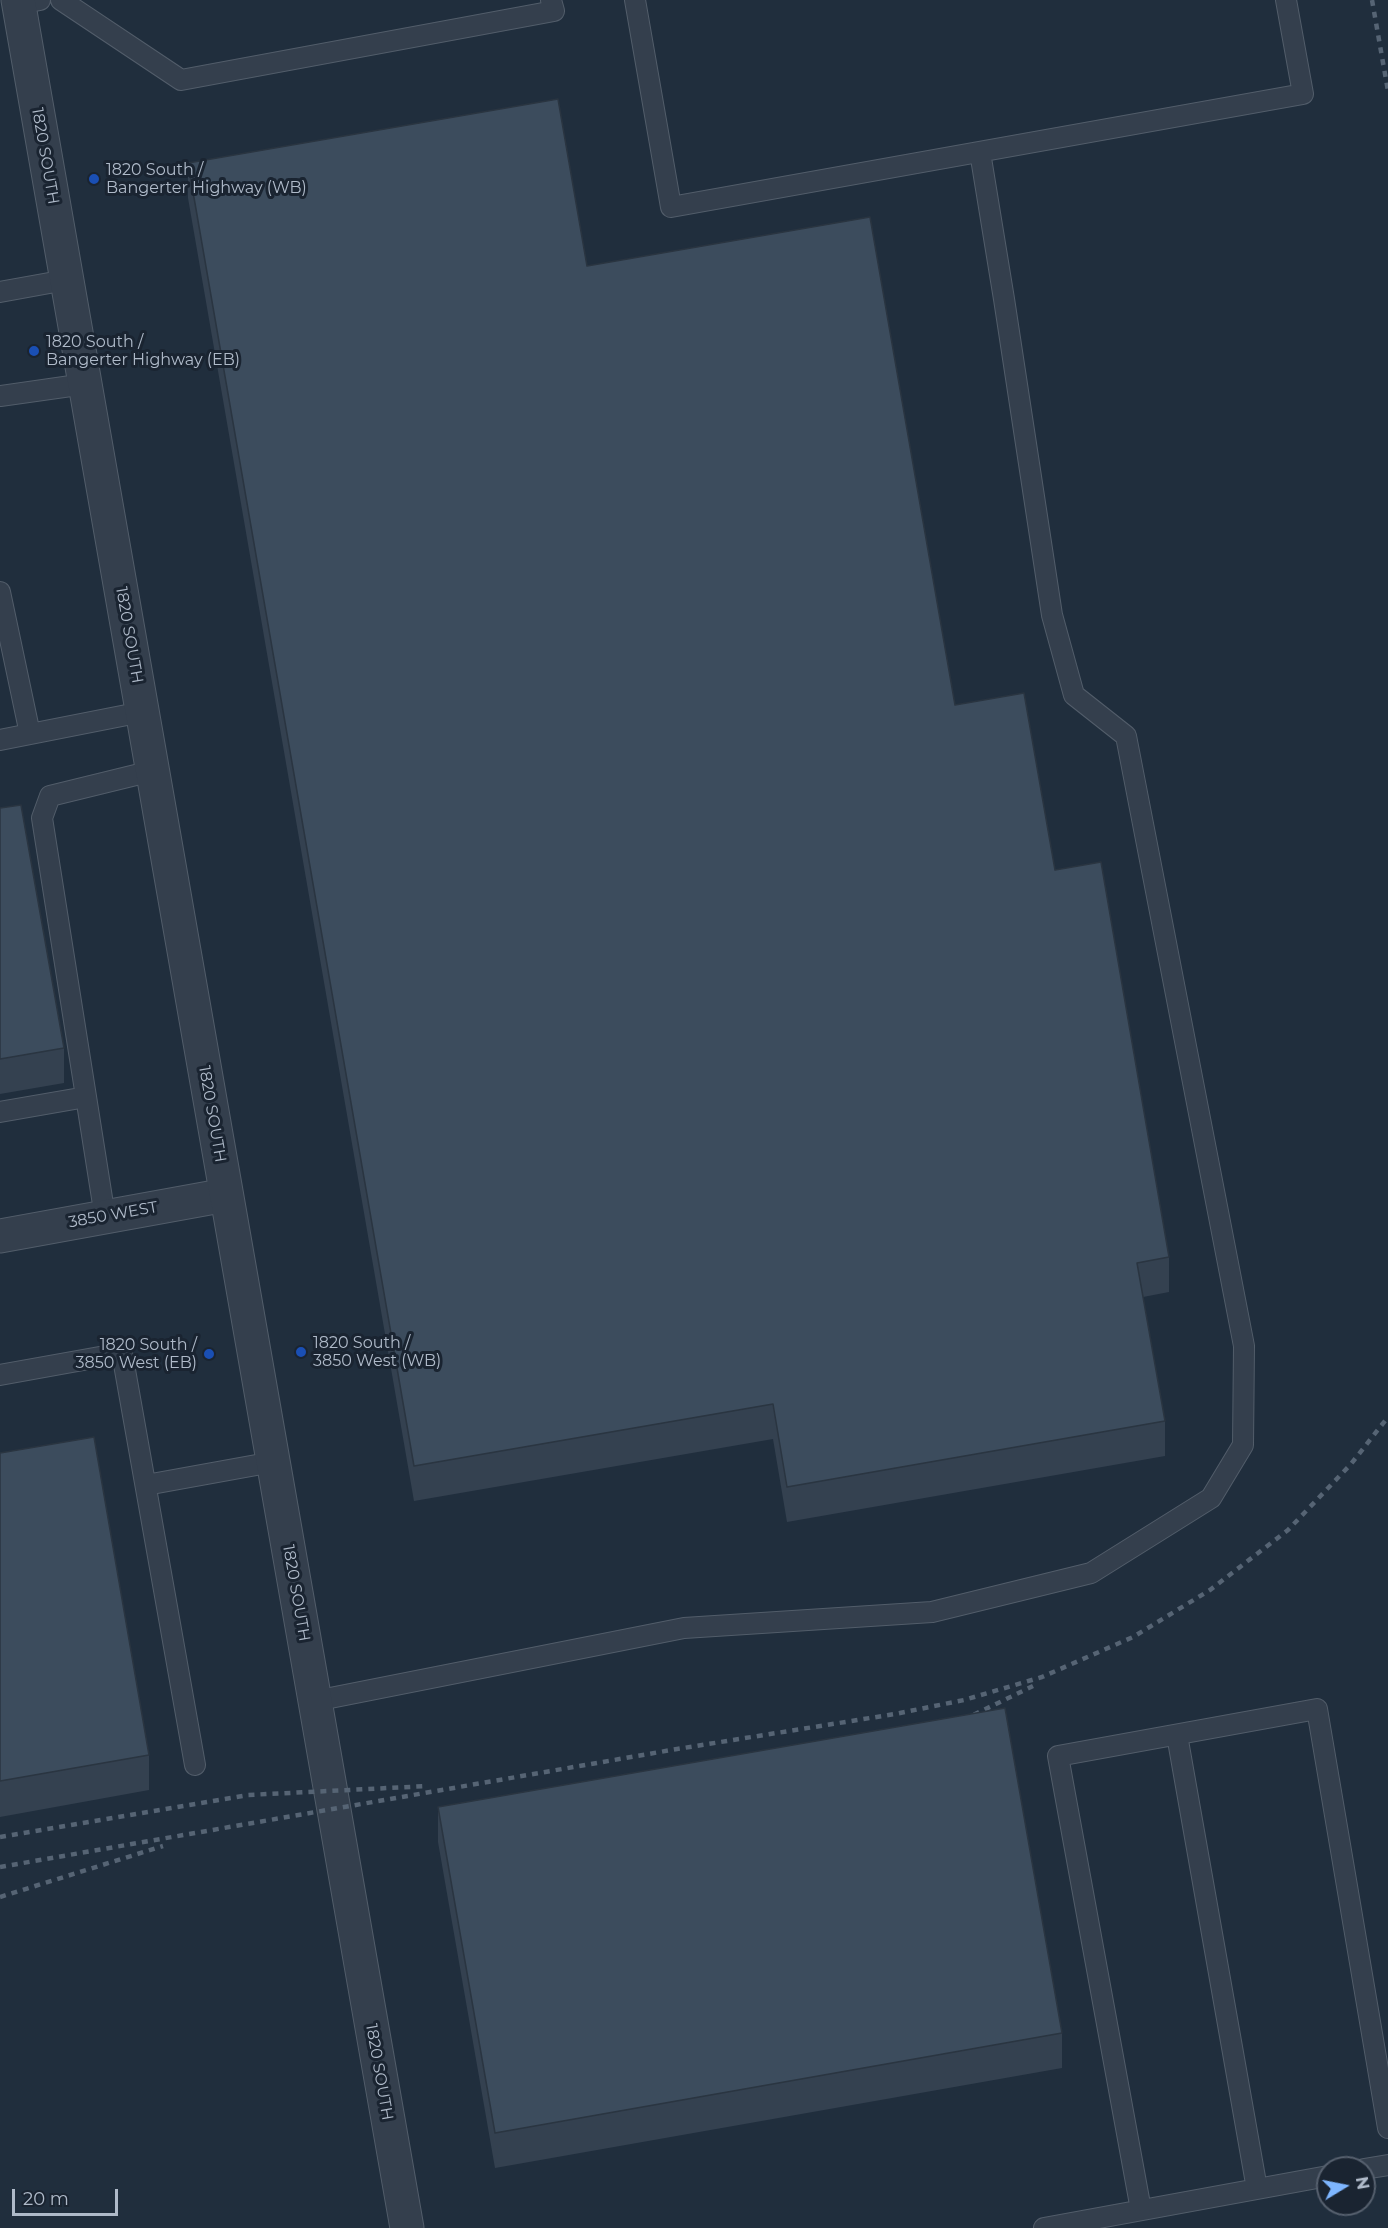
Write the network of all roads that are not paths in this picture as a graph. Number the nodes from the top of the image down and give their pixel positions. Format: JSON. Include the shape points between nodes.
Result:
{"nodes":[{"id":1,"x":61,"y":0,"type":"edge"},
{"id":2,"x":551,"y":0,"type":"edge"},
{"id":3,"x":635,"y":0,"type":"edge"},
{"id":4,"x":1286,"y":0,"type":"edge"},
{"id":5,"x":26,"y":1,"type":"edge"},
{"id":6,"x":980,"y":152,"type":"junction"},
{"id":7,"x":66,"y":280,"type":"junction"},
{"id":8,"x":0,"y":292,"type":"edge"},
{"id":9,"x":85,"y":384,"type":"junction"},
{"id":10,"x":0,"y":396,"type":"edge"},
{"id":11,"x":0,"y":592,"type":"edge"},
{"id":12,"x":142,"y":712,"type":"junction"},
{"id":13,"x":30,"y":734,"type":"junction"},
{"id":14,"x":0,"y":740,"type":"edge"},
{"id":15,"x":152,"y":771,"type":"junction"},
{"id":16,"x":86,"y":1097,"type":"junction"},
{"id":17,"x":0,"y":1112,"type":"edge"},
{"id":18,"x":226,"y":1195,"type":"junction"},
{"id":19,"x":105,"y":1216,"type":"junction"},
{"id":20,"x":0,"y":1236,"type":"edge"},
{"id":21,"x":0,"y":1375,"type":"edge"},
{"id":22,"x":273,"y":1462,"type":"junction"},
{"id":23,"x":146,"y":1485,"type":"junction"},
{"id":24,"x":315,"y":1701,"type":"junction"},
{"id":25,"x":1177,"y":1735,"type":"junction"},
{"id":26,"x":195,"y":1765,"type":"dead end"},
{"id":27,"x":1388,"y":2128,"type":"edge"},
{"id":28,"x":1316,"y":2178,"type":"edge"},
{"id":29,"x":1257,"y":2189,"type":"junction"},
{"id":30,"x":1141,"y":2210,"type":"junction"},
{"id":31,"x":406,"y":2228,"type":"edge"},
{"id":32,"x":1044,"y":2228,"type":"edge"}],
"edges":[{"from":1,"to":2,"type":"lane","via":[[181,80],[554,11]]},
{"from":3,"to":6,"type":"lane","via":[[671,207]]},
{"from":4,"to":6,"type":"lane","via":[[1303,94]]},
{"from":5,"to":7,"type":"street","name":"1820 SOUTH"},
{"from":6,"to":24,"type":"lane","via":[[1052,615],[1074,694],[1126,736],[1244,1347],[1243,1445],[1211,1498],[1091,1573],[932,1612],[684,1628]]},
{"from":7,"to":8,"type":"lane"},
{"from":7,"to":9,"type":"street","name":"1820 SOUTH"},
{"from":9,"to":10,"type":"lane"},
{"from":9,"to":12,"type":"street","name":"1820 SOUTH"},
{"from":11,"to":13,"type":"lane"},
{"from":12,"to":13,"type":"lane"},
{"from":12,"to":15,"type":"street","name":"1820 SOUTH"},
{"from":13,"to":14,"type":"lane"},
{"from":15,"to":16,"type":"lane","via":[[51,796],[42,818]]},
{"from":15,"to":18,"type":"street","name":"1820 SOUTH"},
{"from":16,"to":17,"type":"lane"},
{"from":16,"to":19,"type":"lane"},
{"from":18,"to":19,"type":"street","name":"3850 WEST"},
{"from":18,"to":22,"type":"street","name":"1820 SOUTH"},
{"from":19,"to":20,"type":"street","name":"3850 WEST"},
{"from":21,"to":23,"type":"lane","via":[[122,1353]]},
{"from":22,"to":23,"type":"lane"},
{"from":22,"to":24,"type":"street","name":"1820 SOUTH"},
{"from":23,"to":26,"type":"lane"},
{"from":24,"to":31,"type":"street","name":"1820 SOUTH"},
{"from":25,"to":27,"type":"lane","via":[[1317,1709]]},
{"from":25,"to":29,"type":"lane"},
{"from":25,"to":30,"type":"lane","via":[[1058,1756]]},
{"from":28,"to":29,"type":"lane"},
{"from":29,"to":30,"type":"lane"},
{"from":30,"to":32,"type":"lane"}]}
